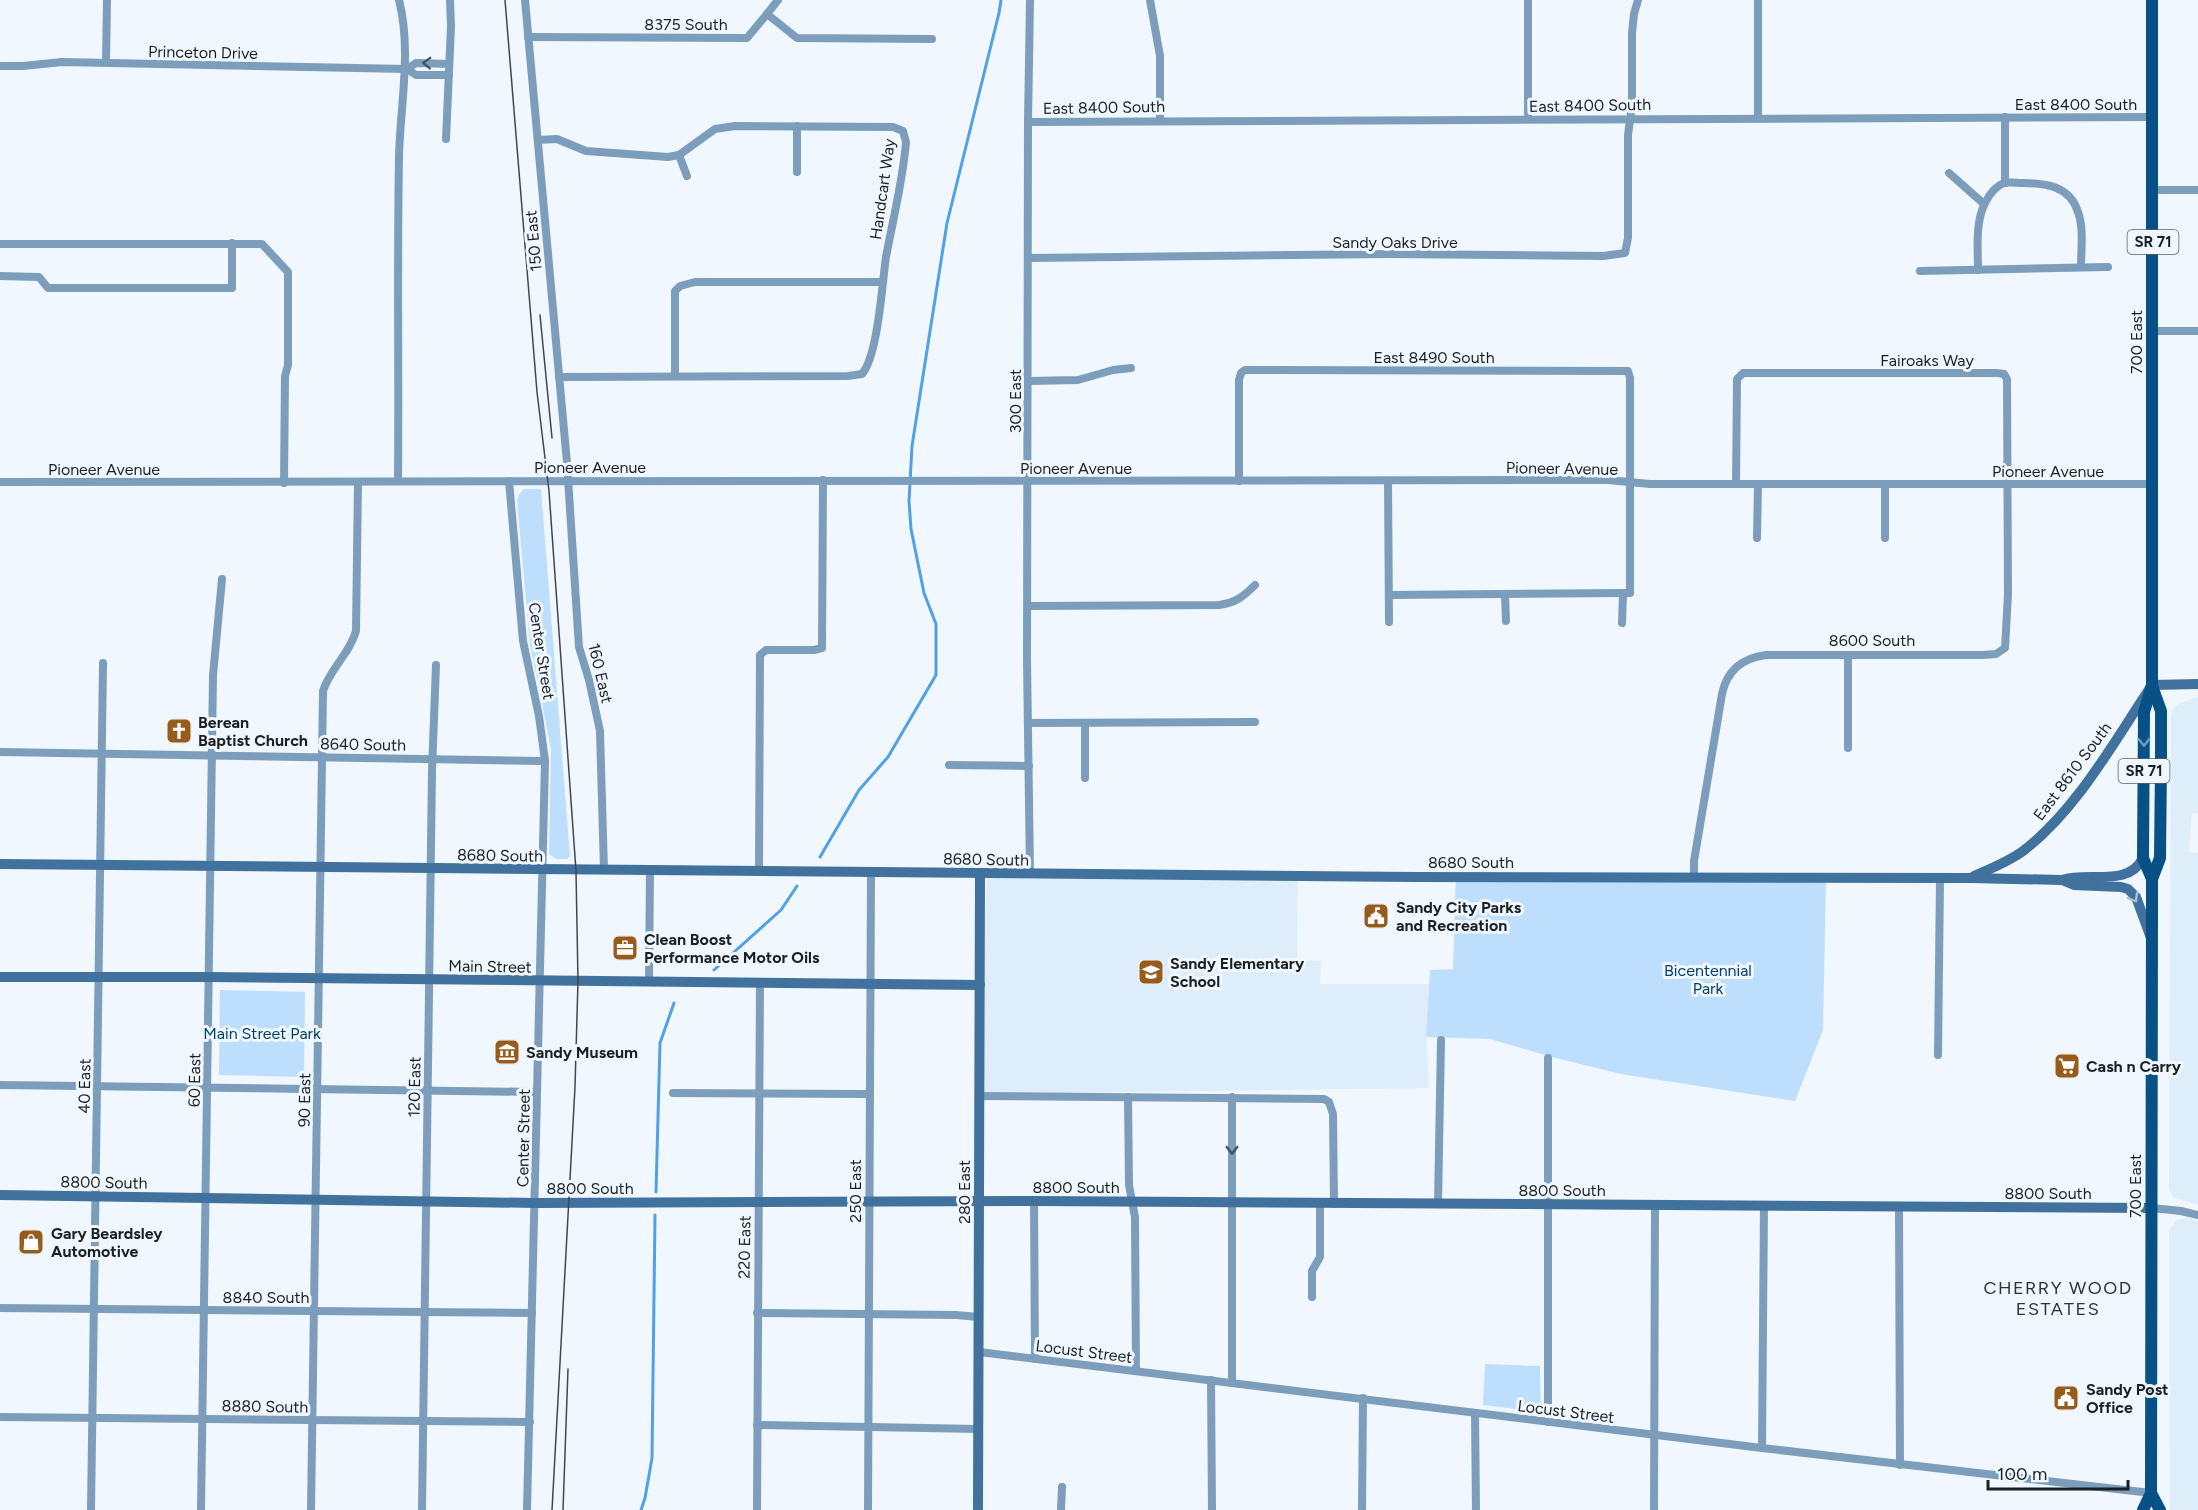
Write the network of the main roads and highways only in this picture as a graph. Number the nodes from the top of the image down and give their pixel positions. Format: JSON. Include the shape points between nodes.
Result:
{"nodes":[{"id":1,"x":2152,"y":0,"type":"edge"},
{"id":2,"x":2152,"y":685,"type":"junction"},
{"id":3,"x":2152,"y":879,"type":"junction"},
{"id":4,"x":2151,"y":1493,"type":"junction"},
{"id":5,"x":2144,"y":1510,"type":"edge"},
{"id":6,"x":2160,"y":1510,"type":"edge"}],
"edges":[{"from":1,"to":2,"type":"main road","name":"700 East","number":"SR 71"},
{"from":2,"to":3,"type":"main road","name":"700 East","number":"SR 71","via":[[2161,722],[2160,858]]},
{"from":2,"to":3,"type":"main road","name":"700 East","number":"SR 71","one_way":true,"via":[[2144,712],[2143,858]]},
{"from":3,"to":4,"type":"main road","name":"700 East","number":"SR 71"},
{"from":4,"to":5,"type":"main road","name":"700 East","number":"SR 71"},
{"from":4,"to":6,"type":"main road","name":"700 East","number":"SR 71"}]}
